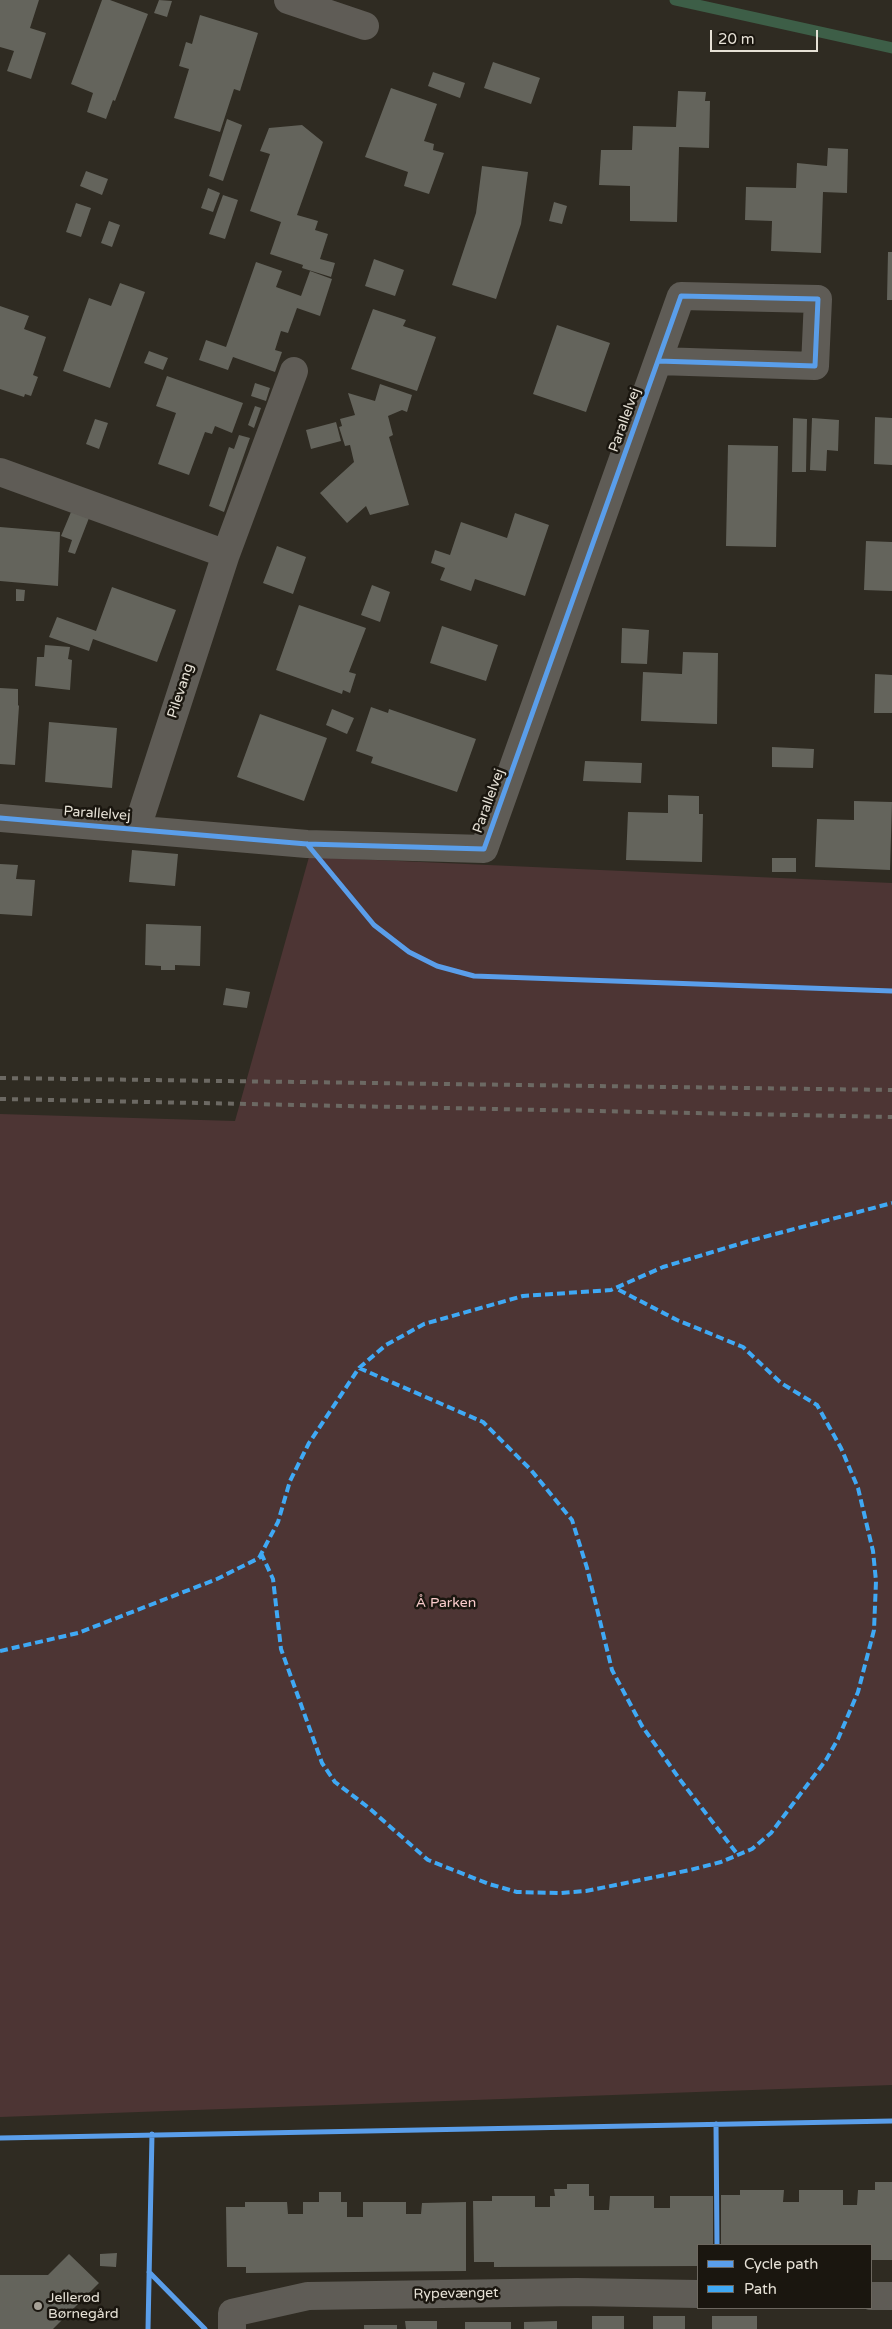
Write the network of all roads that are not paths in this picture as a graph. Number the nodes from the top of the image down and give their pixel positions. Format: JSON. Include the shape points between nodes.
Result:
{"nodes":[{"id":1,"x":288,"y":0,"type":"edge"},
{"id":2,"x":365,"y":26,"type":"dead end"},
{"id":3,"x":658,"y":361,"type":"junction"},
{"id":4,"x":294,"y":371,"type":"dead end"},
{"id":5,"x":0,"y":472,"type":"edge"},
{"id":6,"x":226,"y":554,"type":"junction"},
{"id":7,"x":0,"y":818,"type":"edge"},
{"id":8,"x":137,"y":828,"type":"junction"},
{"id":9,"x":697,"y":2294,"type":"edge"},
{"id":10,"x":872,"y":2296,"type":"edge"},
{"id":11,"x":892,"y":2296,"type":"edge"},
{"id":12,"x":232,"y":2329,"type":"edge"}],
"edges":[{"from":1,"to":2,"type":"street"},
{"from":3,"to":3,"type":"street","name":"Parallelvej","via":[[681,296],[818,299],[814,366]]},
{"from":3,"to":8,"type":"street","name":"Parallelvej","via":[[484,849],[307,844]]},
{"from":4,"to":6,"type":"street","name":"Pilevang"},
{"from":5,"to":6,"type":"street"},
{"from":6,"to":8,"type":"street","name":"Pilevang"},
{"from":7,"to":8,"type":"street","name":"Parallelvej"},
{"from":9,"to":12,"type":"street","name":"Rypevænget","via":[[577,2292],[308,2296],[232,2313]]},
{"from":10,"to":11,"type":"street"}]}
